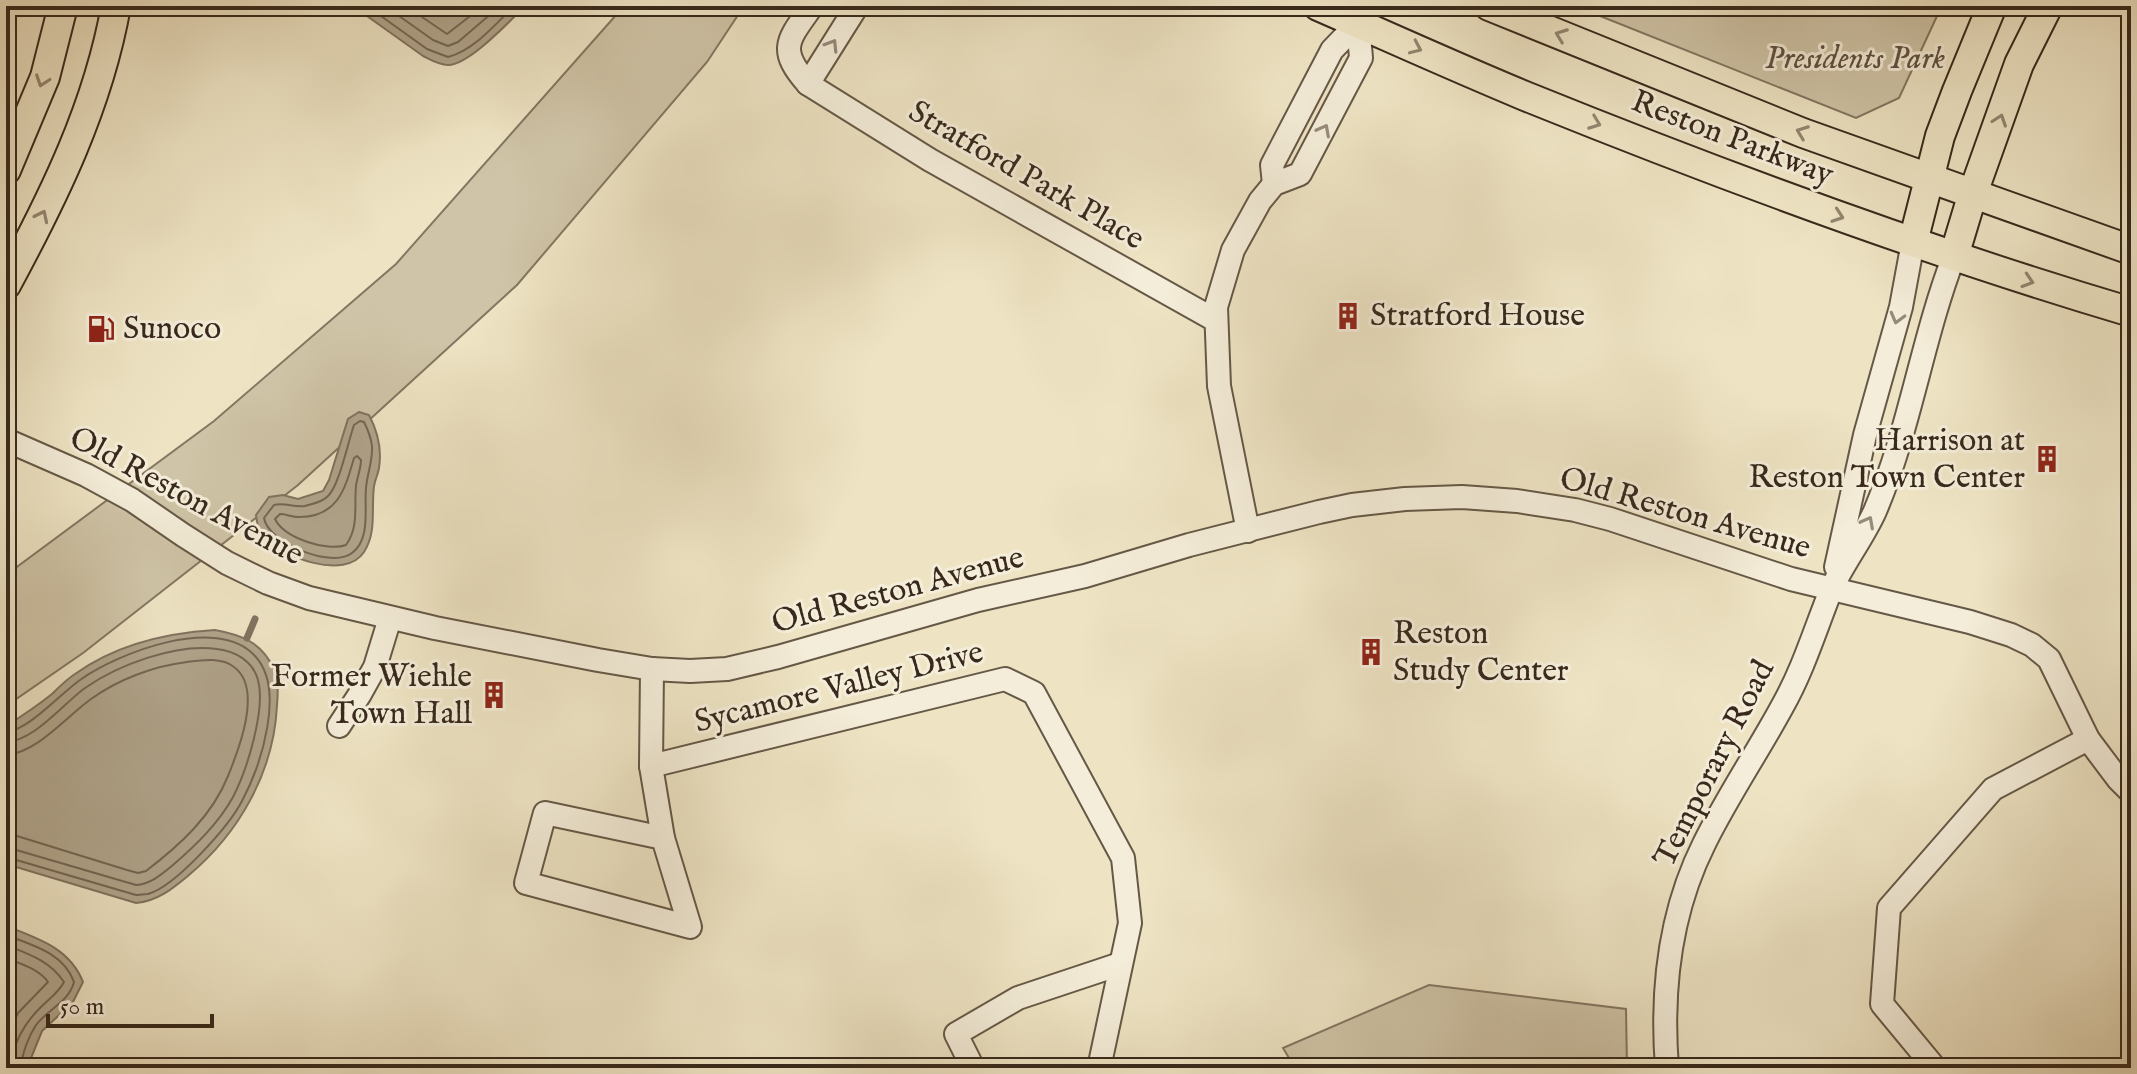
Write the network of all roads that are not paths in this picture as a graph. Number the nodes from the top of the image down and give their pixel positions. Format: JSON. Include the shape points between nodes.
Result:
{"nodes":[{"id":1,"x":63,"y":6,"type":"edge"},
{"id":2,"x":116,"y":6,"type":"edge"},
{"id":3,"x":812,"y":6,"type":"edge"},
{"id":4,"x":857,"y":6,"type":"edge"},
{"id":5,"x":1318,"y":6,"type":"edge"},
{"id":6,"x":1489,"y":6,"type":"edge"},
{"id":7,"x":1992,"y":6,"type":"edge"},
{"id":8,"x":2048,"y":6,"type":"edge"},
{"id":9,"x":1358,"y":23,"type":"junction"},
{"id":10,"x":808,"y":84,"type":"junction"},
{"id":11,"x":6,"y":170,"type":"edge"},
{"id":12,"x":1929,"y":177,"type":"junction"},
{"id":13,"x":1973,"y":193,"type":"junction"},
{"id":14,"x":1913,"y":242,"type":"junction"},
{"id":15,"x":2131,"y":250,"type":"edge"},
{"id":16,"x":1954,"y":256,"type":"junction"},
{"id":17,"x":6,"y":285,"type":"edge"},
{"id":18,"x":2131,"y":312,"type":"edge"},
{"id":19,"x":1215,"y":320,"type":"junction"},
{"id":20,"x":6,"y":440,"type":"edge"},
{"id":21,"x":1248,"y":531,"type":"junction"},
{"id":22,"x":1832,"y":588,"type":"junction"},
{"id":23,"x":390,"y":618,"type":"junction"},
{"id":24,"x":652,"y":669,"type":"junction"},
{"id":25,"x":339,"y":726,"type":"dead end"},
{"id":26,"x":2088,"y":739,"type":"junction"},
{"id":27,"x":651,"y":766,"type":"junction"},
{"id":28,"x":2131,"y":792,"type":"edge"},
{"id":29,"x":663,"y":838,"type":"junction"},
{"id":30,"x":1120,"y":964,"type":"junction"},
{"id":31,"x":973,"y":1068,"type":"edge"},
{"id":32,"x":1099,"y":1068,"type":"edge"},
{"id":33,"x":1667,"y":1068,"type":"edge"},
{"id":34,"x":1935,"y":1068,"type":"edge"}],
"edges":[{"from":1,"to":11,"type":"main road","one_way":true,"via":[[45,77]]},
{"from":17,"to":2,"type":"main road","one_way":true,"via":[[82,129]]},
{"from":3,"to":10,"type":"street","name":"Stratford Park Place","via":[[793,33],[788,52]]},
{"from":10,"to":4,"type":"street","one_way":true},
{"from":5,"to":9,"type":"main road","name":"Reston Parkway"},
{"from":12,"to":6,"type":"main road","name":"Reston Parkway","one_way":true,"via":[[1803,133]]},
{"from":7,"to":12,"type":"main road"},
{"from":13,"to":8,"type":"main road","one_way":true,"via":[[2019,64]]},
{"from":9,"to":14,"type":"main road","name":"Reston Parkway","one_way":true,"via":[[1537,101]]},
{"from":9,"to":19,"type":"street","via":[[1332,50],[1272,165],[1274,184],[1233,250]]},
{"from":10,"to":19,"type":"street","name":"Stratford Park Place","via":[[930,160]]},
{"from":12,"to":13,"type":"main road","name":"Reston Parkway"},
{"from":12,"to":14,"type":"main road"},
{"from":13,"to":15,"type":"main road","name":"Reston Parkway"},
{"from":13,"to":16,"type":"main road"},
{"from":14,"to":16,"type":"main road","name":"Reston Parkway"},
{"from":14,"to":22,"type":"street","name":"Temporary Road","one_way":true},
{"from":16,"to":18,"type":"main road","name":"Reston Parkway","one_way":true},
{"from":22,"to":16,"type":"street","name":"Temporary Road","one_way":true,"via":[[1874,512],[1896,453]]},
{"from":19,"to":21,"type":"street","via":[[1219,386]]},
{"from":20,"to":23,"type":"street","name":"Old Reston Avenue","via":[[123,495],[227,563],[268,583]]},
{"from":21,"to":22,"type":"street","name":"Old Reston Avenue","via":[[1319,512],[1405,499],[1517,501],[1610,519]]},
{"from":21,"to":24,"type":"street","name":"Old Reston Avenue","via":[[727,669]]},
{"from":22,"to":26,"type":"street","name":"Old Reston Avenue","via":[[1970,622],[2032,645],[2049,659]]},
{"from":22,"to":33,"type":"street","name":"Temporary Road","via":[[1784,704],[1704,845],[1686,889],[1666,981]]},
{"from":23,"to":24,"type":"street","name":"Old Reston Avenue"},
{"from":23,"to":25,"type":"street","via":[[375,667]]},
{"from":24,"to":27,"type":"street","name":"Sycamore Valley Drive"},
{"from":26,"to":28,"type":"street","name":"Old Reston Avenue"},
{"from":26,"to":34,"type":"street","via":[[1993,789],[1889,908],[1882,1004]]},
{"from":27,"to":29,"type":"street","name":"Sycamore Valley Drive"},
{"from":27,"to":30,"type":"street","name":"Sycamore Valley Drive","via":[[1005,679],[1034,693],[1123,858],[1130,923]]},
{"from":29,"to":29,"type":"street","name":"Sycamore Valley Drive","via":[[545,813],[526,883],[690,927]]},
{"from":30,"to":31,"type":"street","via":[[1018,998],[956,1034]]},
{"from":30,"to":32,"type":"street","name":"Sycamore Valley Drive"}]}
